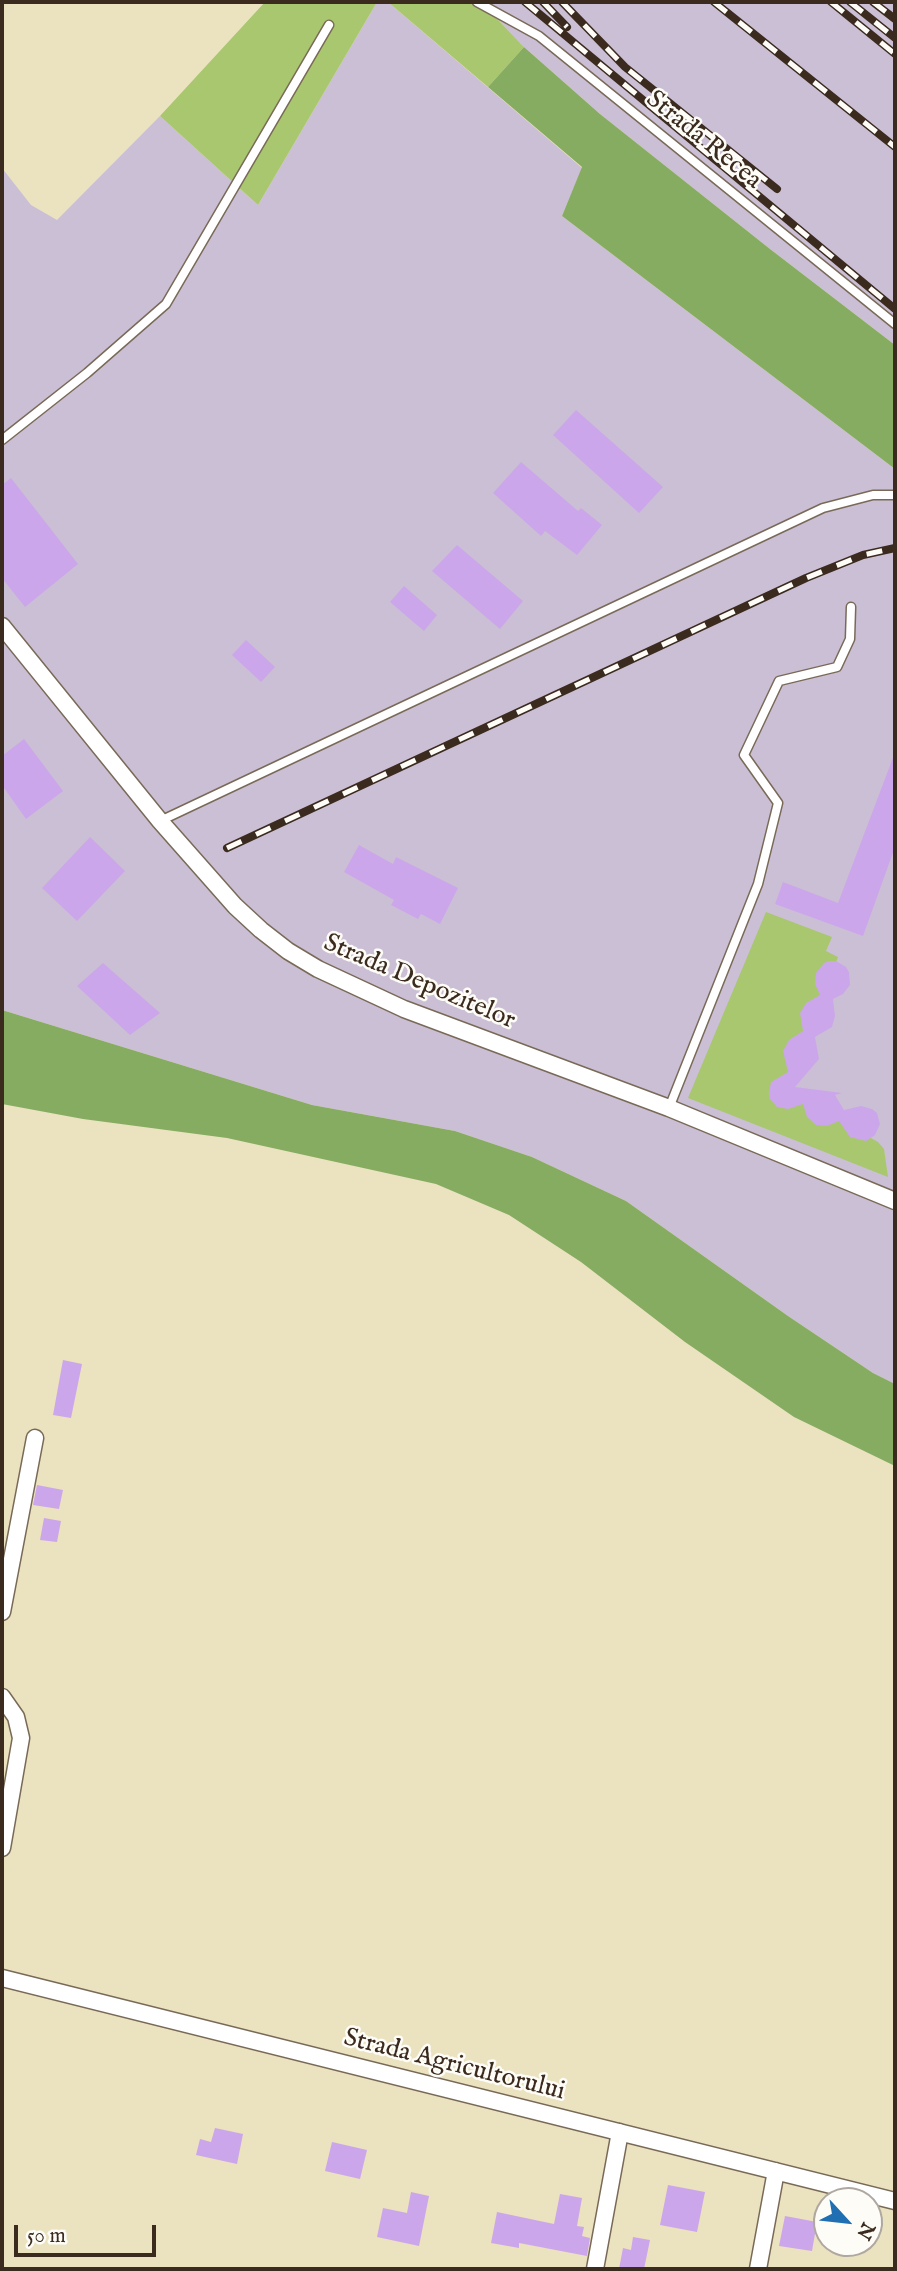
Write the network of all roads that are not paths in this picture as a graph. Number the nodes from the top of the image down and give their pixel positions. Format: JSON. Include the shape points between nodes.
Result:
{"nodes":[{"id":1,"x":477,"y":2,"type":"edge"},
{"id":2,"x":329,"y":24,"type":"dead end"},
{"id":3,"x":895,"y":324,"type":"edge"},
{"id":4,"x":2,"y":439,"type":"edge"},
{"id":5,"x":895,"y":495,"type":"edge"},
{"id":6,"x":851,"y":607,"type":"dead end"},
{"id":7,"x":2,"y":626,"type":"edge"},
{"id":8,"x":160,"y":821,"type":"junction"},
{"id":9,"x":669,"y":1108,"type":"junction"},
{"id":10,"x":895,"y":1201,"type":"edge"},
{"id":11,"x":35,"y":1438,"type":"dead end"},
{"id":12,"x":2,"y":1612,"type":"edge"},
{"id":13,"x":2,"y":1697,"type":"edge"},
{"id":14,"x":2,"y":1848,"type":"edge"},
{"id":15,"x":2,"y":1978,"type":"edge"},
{"id":16,"x":620,"y":2132,"type":"junction"},
{"id":17,"x":776,"y":2171,"type":"junction"},
{"id":18,"x":895,"y":2201,"type":"edge"},
{"id":19,"x":595,"y":2269,"type":"edge"},
{"id":20,"x":758,"y":2269,"type":"edge"}],
"edges":[{"from":1,"to":3,"type":"lane","name":"Strada Recea","via":[[539,36]]},
{"from":2,"to":4,"type":"lane","via":[[166,304]]},
{"from":5,"to":8,"type":"lane","via":[[873,495],[823,508]]},
{"from":6,"to":9,"type":"lane","via":[[850,639],[837,667],[779,681],[744,755],[778,803],[758,884]]},
{"from":7,"to":8,"type":"street","name":"Strada Depozitelor"},
{"from":8,"to":9,"type":"street","name":"Strada Depozitelor","via":[[261,930],[318,969],[404,1009]]},
{"from":9,"to":10,"type":"street","name":"Strada Depozitelor"},
{"from":11,"to":12,"type":"street"},
{"from":13,"to":14,"type":"street","via":[[16,1717],[21,1738]]},
{"from":15,"to":16,"type":"street","name":"Strada Agricultorului"},
{"from":16,"to":17,"type":"street","name":"Strada Agricultorului"},
{"from":16,"to":19,"type":"street"},
{"from":17,"to":18,"type":"street","name":"Strada Agricultorului"},
{"from":17,"to":20,"type":"street"}]}
